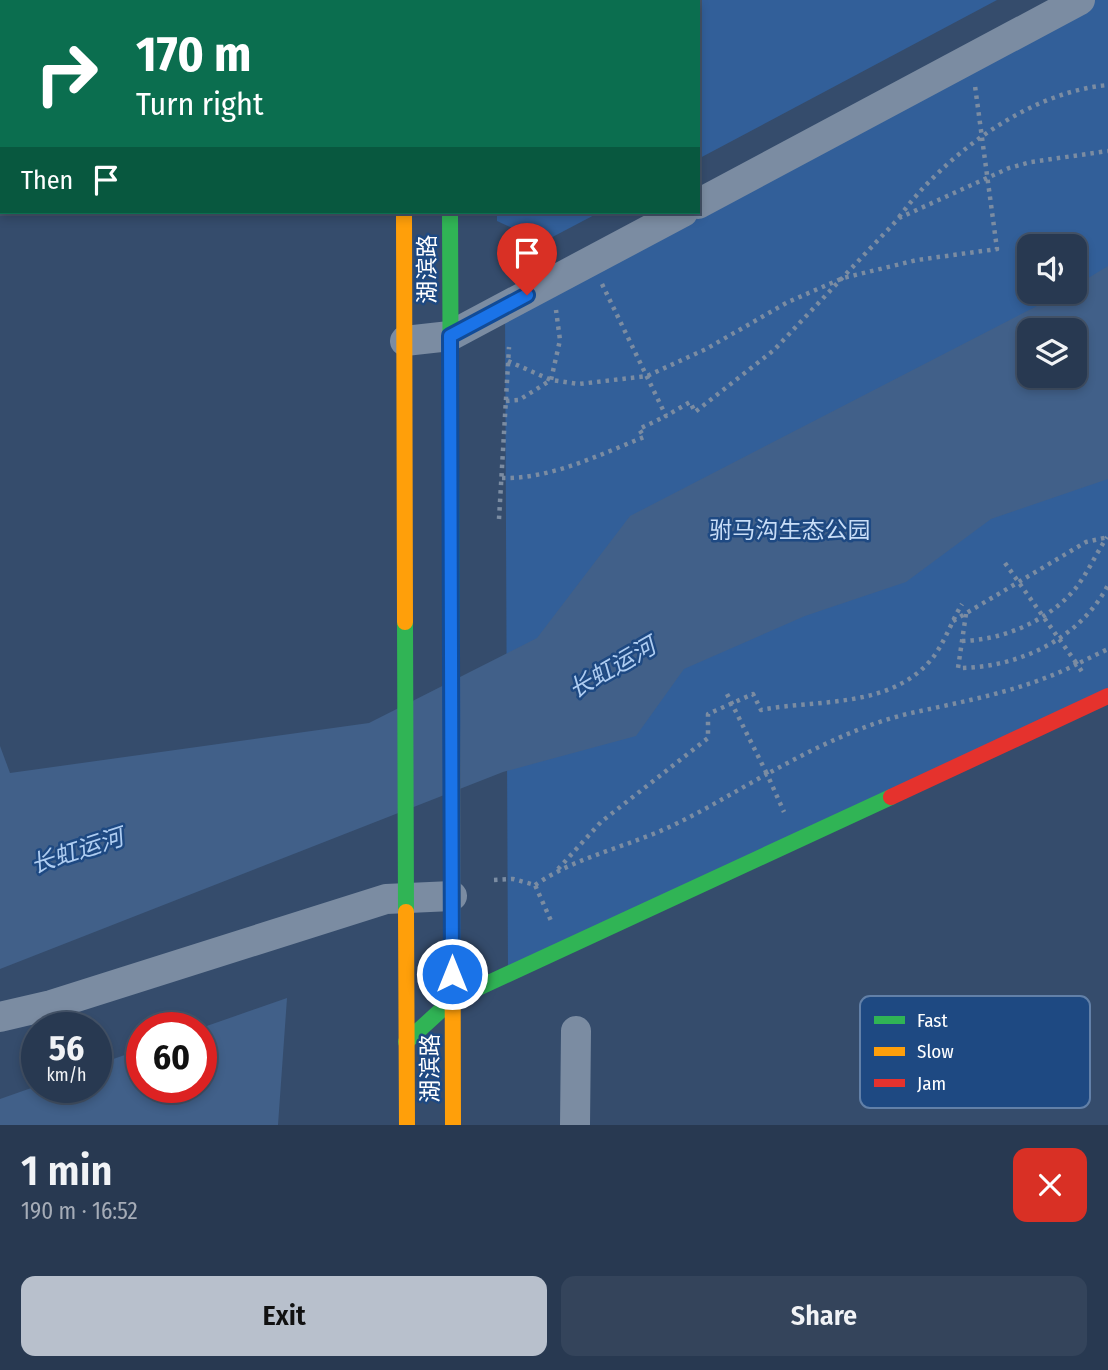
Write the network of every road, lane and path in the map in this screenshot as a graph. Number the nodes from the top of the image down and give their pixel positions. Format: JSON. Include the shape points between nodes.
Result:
{"nodes":[{"id":1,"x":1080,"y":0,"type":"edge"},
{"id":2,"x":975,"y":85,"type":"dead end"},
{"id":3,"x":1108,"y":85,"type":"edge"},
{"id":4,"x":982,"y":137,"type":"junction"},
{"id":5,"x":1108,"y":151,"type":"edge"},
{"id":6,"x":988,"y":178,"type":"junction"},
{"id":7,"x":700,"y":203,"type":"edge"},
{"id":8,"x":404,"y":214,"type":"edge"},
{"id":9,"x":450,"y":214,"type":"edge"},
{"id":10,"x":679,"y":214,"type":"edge"},
{"id":11,"x":899,"y":218,"type":"junction"},
{"id":12,"x":596,"y":273,"type":"dead end"},
{"id":13,"x":838,"y":280,"type":"junction"},
{"id":14,"x":555,"y":309,"type":"dead end"},
{"id":15,"x":450,"y":336,"type":"junction"},
{"id":16,"x":405,"y":341,"type":"junction"},
{"id":17,"x":509,"y":348,"type":"dead end"},
{"id":18,"x":508,"y":361,"type":"junction"},
{"id":19,"x":647,"y":376,"type":"junction"},
{"id":20,"x":551,"y":380,"type":"junction"},
{"id":21,"x":506,"y":401,"type":"junction"},
{"id":22,"x":666,"y":416,"type":"junction"},
{"id":23,"x":502,"y":478,"type":"junction"},
{"id":24,"x":499,"y":519,"type":"dead end"},
{"id":25,"x":1108,"y":537,"type":"edge"},
{"id":26,"x":1005,"y":563,"type":"dead end"},
{"id":27,"x":1019,"y":582,"type":"junction"},
{"id":28,"x":1108,"y":585,"type":"edge"},
{"id":29,"x":962,"y":604,"type":"dead end"},
{"id":30,"x":966,"y":614,"type":"junction"},
{"id":31,"x":1042,"y":615,"type":"junction"},
{"id":32,"x":952,"y":622,"type":"junction"},
{"id":33,"x":1059,"y":639,"type":"junction"},
{"id":34,"x":962,"y":641,"type":"junction"},
{"id":35,"x":1108,"y":649,"type":"edge"},
{"id":36,"x":1077,"y":664,"type":"junction"},
{"id":37,"x":727,"y":694,"type":"dead end"},
{"id":38,"x":1105,"y":698,"type":"edge"},
{"id":39,"x":732,"y":704,"type":"junction"},
{"id":40,"x":767,"y":774,"type":"junction"},
{"id":41,"x":796,"y":841,"type":"junction"},
{"id":42,"x":558,"y":869,"type":"junction"},
{"id":43,"x":494,"y":880,"type":"dead end"},
{"id":44,"x":535,"y":885,"type":"junction"},
{"id":45,"x":452,"y":896,"type":"junction"},
{"id":46,"x":406,"y":900,"type":"junction"},
{"id":47,"x":558,"y":951,"type":"junction"},
{"id":48,"x":452,"y":1000,"type":"junction"},
{"id":49,"x":0,"y":1017,"type":"edge"},
{"id":50,"x":576,"y":1031,"type":"dead end"},
{"id":51,"x":406,"y":1042,"type":"junction"},
{"id":52,"x":407,"y":1125,"type":"edge"},
{"id":53,"x":453,"y":1125,"type":"edge"},
{"id":54,"x":575,"y":1125,"type":"edge"}],
"edges":[{"from":1,"to":7,"type":"street"},
{"from":2,"to":4,"type":"path"},
{"from":3,"to":4,"type":"path","via":[[1067,93]]},
{"from":4,"to":6,"type":"path"},
{"from":4,"to":11,"type":"path","via":[[925,183]]},
{"from":5,"to":6,"type":"path","via":[[1031,162]]},
{"from":6,"to":11,"type":"path"},
{"from":6,"to":13,"type":"path","via":[[997,249],[917,260]]},
{"from":8,"to":16,"type":"main road","name":"湖滨路"},
{"from":9,"to":15,"type":"main road","name":"湖滨路"},
{"from":10,"to":15,"type":"street"},
{"from":11,"to":13,"type":"path"},
{"from":12,"to":19,"type":"path"},
{"from":13,"to":19,"type":"path"},
{"from":13,"to":22,"type":"path","via":[[807,318],[741,378],[695,412],[690,402]]},
{"from":14,"to":20,"type":"path","via":[[560,340]]},
{"from":15,"to":16,"type":"street"},
{"from":15,"to":45,"type":"main road","name":"湖滨路"},
{"from":16,"to":46,"type":"main road","name":"湖滨路"},
{"from":17,"to":18,"type":"path"},
{"from":18,"to":20,"type":"path"},
{"from":18,"to":21,"type":"path"},
{"from":19,"to":20,"type":"path","via":[[579,384]]},
{"from":19,"to":22,"type":"path"},
{"from":20,"to":21,"type":"path","via":[[519,400]]},
{"from":21,"to":23,"type":"path"},
{"from":22,"to":23,"type":"path","via":[[639,429],[644,437],[607,452],[565,467]]},
{"from":23,"to":24,"type":"path"},
{"from":25,"to":27,"type":"path","via":[[1086,542]]},
{"from":25,"to":31,"type":"path","via":[[1075,588]]},
{"from":26,"to":27,"type":"path"},
{"from":27,"to":30,"type":"path"},
{"from":27,"to":31,"type":"path"},
{"from":28,"to":33,"type":"path","via":[[1079,625]]},
{"from":29,"to":32,"type":"path"},
{"from":30,"to":32,"type":"path"},
{"from":30,"to":34,"type":"path"},
{"from":31,"to":33,"type":"path"},
{"from":31,"to":34,"type":"path","via":[[1002,636]]},
{"from":32,"to":39,"type":"path","via":[[929,662],[877,694],[761,710],[753,694]]},
{"from":33,"to":34,"type":"path","via":[[1007,663],[958,668]]},
{"from":33,"to":36,"type":"path"},
{"from":35,"to":36,"type":"path"},
{"from":36,"to":38,"type":"path"},
{"from":36,"to":40,"type":"path","via":[[1034,681],[869,726]]},
{"from":37,"to":39,"type":"path"},
{"from":38,"to":41,"type":"main road"},
{"from":39,"to":40,"type":"path"},
{"from":39,"to":42,"type":"path","via":[[708,714],[708,738],[601,822]]},
{"from":40,"to":41,"type":"path"},
{"from":40,"to":42,"type":"path","via":[[659,832]]},
{"from":41,"to":47,"type":"main road"},
{"from":42,"to":44,"type":"path"},
{"from":43,"to":44,"type":"path"},
{"from":44,"to":47,"type":"path","via":[[552,922]]},
{"from":45,"to":46,"type":"street"},
{"from":45,"to":48,"type":"main road","name":"湖滨路"},
{"from":46,"to":49,"type":"street","via":[[386,899]]},
{"from":46,"to":51,"type":"main road","name":"湖滨路"},
{"from":47,"to":48,"type":"main road"},
{"from":48,"to":51,"type":"main road"},
{"from":48,"to":53,"type":"main road","name":"湖滨路"},
{"from":50,"to":54,"type":"street"},
{"from":51,"to":52,"type":"main road","name":"湖滨路"}]}
